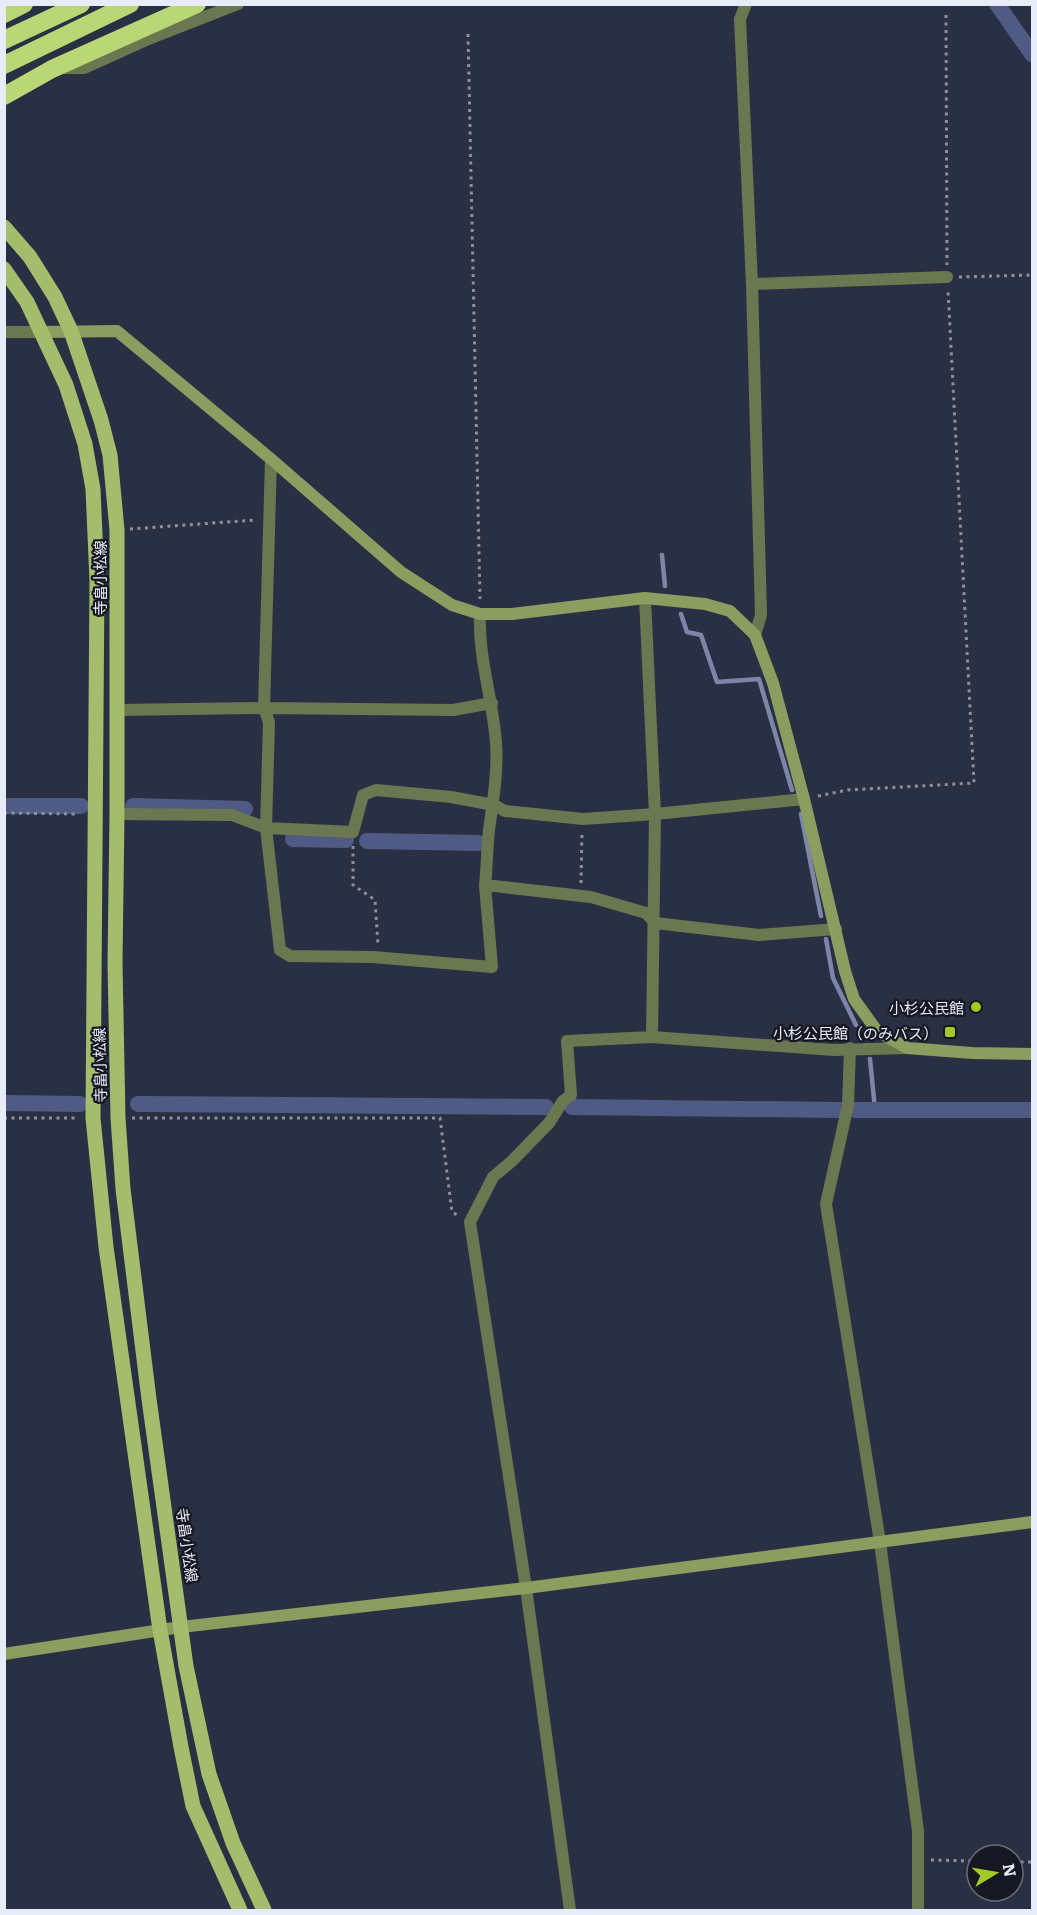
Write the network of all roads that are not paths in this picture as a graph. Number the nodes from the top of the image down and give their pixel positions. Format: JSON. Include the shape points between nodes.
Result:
{"nodes":[{"id":1,"x":24,"y":4,"type":"edge"},
{"id":2,"x":81,"y":4,"type":"edge"},
{"id":3,"x":130,"y":4,"type":"edge"},
{"id":4,"x":197,"y":4,"type":"edge"},
{"id":5,"x":238,"y":4,"type":"edge"},
{"id":6,"x":746,"y":4,"type":"edge"},
{"id":7,"x":4,"y":14,"type":"edge"},
{"id":8,"x":10,"y":37,"type":"edge"},
{"id":9,"x":4,"y":65,"type":"edge"},
{"id":10,"x":52,"y":69,"type":"junction"},
{"id":11,"x":4,"y":96,"type":"edge"},
{"id":12,"x":4,"y":227,"type":"edge"},
{"id":13,"x":4,"y":269,"type":"edge"},
{"id":14,"x":947,"y":277,"type":"road end"},
{"id":15,"x":752,"y":284,"type":"junction"},
{"id":16,"x":71,"y":331,"type":"junction"},
{"id":17,"x":4,"y":332,"type":"edge"},
{"id":18,"x":42,"y":332,"type":"junction"},
{"id":19,"x":271,"y":459,"type":"junction"},
{"id":20,"x":645,"y":598,"type":"junction"},
{"id":21,"x":480,"y":614,"type":"junction"},
{"id":22,"x":755,"y":635,"type":"junction"},
{"id":23,"x":492,"y":703,"type":"junction"},
{"id":24,"x":264,"y":708,"type":"junction"},
{"id":25,"x":117,"y":710,"type":"junction"},
{"id":26,"x":804,"y":799,"type":"junction"},
{"id":27,"x":494,"y":805,"type":"junction"},
{"id":28,"x":117,"y":814,"type":"junction"},
{"id":29,"x":655,"y":814,"type":"junction"},
{"id":30,"x":266,"y":828,"type":"junction"},
{"id":31,"x":485,"y":885,"type":"junction"},
{"id":32,"x":655,"y":922,"type":"junction"},
{"id":33,"x":836,"y":929,"type":"junction"},
{"id":34,"x":652,"y":1036,"type":"junction"},
{"id":35,"x":850,"y":1048,"type":"junction"},
{"id":36,"x":907,"y":1048,"type":"junction"},
{"id":37,"x":1032,"y":1054,"type":"edge"},
{"id":38,"x":1032,"y":1522,"type":"edge"},
{"id":39,"x":880,"y":1542,"type":"junction"},
{"id":40,"x":526,"y":1588,"type":"junction"},
{"id":41,"x":181,"y":1627,"type":"junction"},
{"id":42,"x":160,"y":1630,"type":"junction"},
{"id":43,"x":4,"y":1654,"type":"edge"},
{"id":44,"x":240,"y":1911,"type":"edge"},
{"id":45,"x":264,"y":1911,"type":"edge"},
{"id":46,"x":570,"y":1911,"type":"edge"},
{"id":47,"x":918,"y":1911,"type":"edge"}],
"edges":[{"from":1,"to":7,"type":"highway"},
{"from":2,"to":8,"type":"highway"},
{"from":3,"to":9,"type":"highway"},
{"from":4,"to":10,"type":"highway"},
{"from":5,"to":10,"type":"street","via":[[84,68]]},
{"from":6,"to":15,"type":"street","via":[[740,20]]},
{"from":10,"to":11,"type":"highway"},
{"from":12,"to":16,"type":"main road","name":"寺畠小松線","via":[[30,257]]},
{"from":13,"to":18,"type":"main road","name":"寺畠小松線"},
{"from":14,"to":15,"type":"street"},
{"from":15,"to":22,"type":"street","via":[[761,615]]},
{"from":16,"to":18,"type":"street"},
{"from":16,"to":19,"type":"street","via":[[117,332]]},
{"from":16,"to":25,"type":"main road","name":"寺畠小松線","via":[[110,454],[117,530]]},
{"from":17,"to":18,"type":"street"},
{"from":18,"to":42,"type":"main road","name":"寺畠小松線","via":[[74,405],[93,489],[97,581],[93,1118],[106,1247]]},
{"from":19,"to":21,"type":"street","via":[[400,572],[452,605]]},
{"from":19,"to":24,"type":"street"},
{"from":20,"to":21,"type":"street","via":[[512,614]]},
{"from":20,"to":22,"type":"street","via":[[730,610]]},
{"from":20,"to":29,"type":"street"},
{"from":21,"to":23,"type":"street","via":[[479,633]]},
{"from":22,"to":26,"type":"street","via":[[773,683]]},
{"from":23,"to":24,"type":"street","via":[[453,710]]},
{"from":23,"to":27,"type":"street","via":[[496,746]]},
{"from":24,"to":25,"type":"street"},
{"from":24,"to":30,"type":"street","via":[[269,722]]},
{"from":25,"to":28,"type":"main road","name":"寺畠小松線"},
{"from":26,"to":29,"type":"street"},
{"from":26,"to":33,"type":"street"},
{"from":27,"to":29,"type":"street","via":[[505,810],[583,819]]},
{"from":27,"to":30,"type":"street","via":[[376,790],[363,795],[354,832]]},
{"from":27,"to":31,"type":"street"},
{"from":28,"to":30,"type":"street","via":[[232,815]]},
{"from":28,"to":41,"type":"main road","name":"寺畠小松線","via":[[115,963],[123,1189]]},
{"from":29,"to":32,"type":"street"},
{"from":30,"to":31,"type":"street","via":[[280,950],[290,956],[379,957],[492,967]]},
{"from":31,"to":32,"type":"street","via":[[591,897],[645,913]]},
{"from":32,"to":33,"type":"street","via":[[759,936]]},
{"from":32,"to":34,"type":"street"},
{"from":33,"to":36,"type":"street","via":[[854,999],[877,1031]]},
{"from":34,"to":35,"type":"street"},
{"from":34,"to":40,"type":"street","via":[[567,1041],[571,1095],[549,1123],[493,1177],[470,1222]]},
{"from":35,"to":36,"type":"street"},
{"from":35,"to":39,"type":"street","via":[[848,1105],[826,1204]]},
{"from":36,"to":37,"type":"street"},
{"from":38,"to":39,"type":"street"},
{"from":39,"to":40,"type":"street"},
{"from":39,"to":47,"type":"street","via":[[918,1831]]},
{"from":40,"to":41,"type":"street"},
{"from":40,"to":46,"type":"street"},
{"from":41,"to":42,"type":"street"},
{"from":41,"to":45,"type":"main road","name":"寺畠小松線","via":[[209,1774],[233,1843]]},
{"from":42,"to":43,"type":"street"},
{"from":42,"to":44,"type":"main road","name":"寺畠小松線","via":[[193,1806]]}]}
